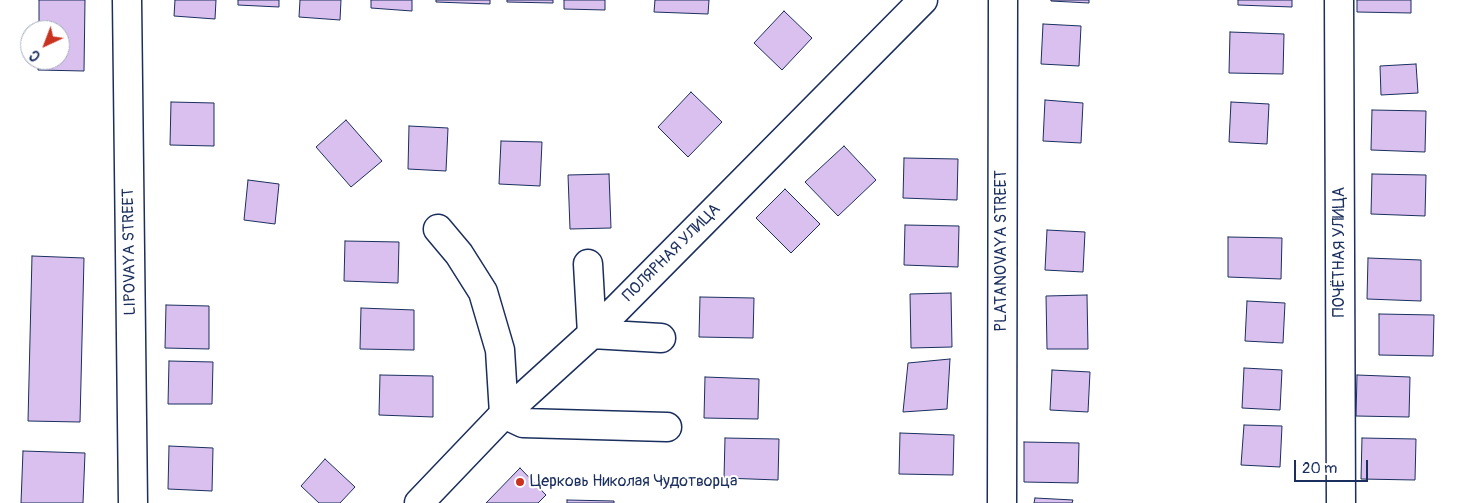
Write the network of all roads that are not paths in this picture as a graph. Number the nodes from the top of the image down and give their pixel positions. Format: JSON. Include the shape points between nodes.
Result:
{"nodes":[{"id":1,"x":127,"y":0,"type":"edge"},
{"id":2,"x":923,"y":0,"type":"edge"},
{"id":3,"x":1003,"y":0,"type":"edge"},
{"id":4,"x":1339,"y":0,"type":"edge"},
{"id":5,"x":438,"y":229,"type":"dead end"},
{"id":6,"x":588,"y":264,"type":"dead end"},
{"id":7,"x":592,"y":334,"type":"junction"},
{"id":8,"x":662,"y":338,"type":"dead end"},
{"id":9,"x":504,"y":414,"type":"junction"},
{"id":10,"x":667,"y":427,"type":"dead end"},
{"id":11,"x":133,"y":503,"type":"edge"},
{"id":12,"x":418,"y":503,"type":"edge"},
{"id":13,"x":1002,"y":503,"type":"edge"},
{"id":14,"x":1341,"y":503,"type":"edge"}],
"edges":[{"from":1,"to":11,"type":"street","name":"LIPOVAYA STREET"},
{"from":2,"to":7,"type":"street","name":"ПОЛЯРНАЯ УЛИЦА"},
{"from":3,"to":13,"type":"street","name":"PLATANOVAYA STREET"},
{"from":4,"to":14,"type":"street","name":"ПОЧЁТНАЯ УЛИЦА"},
{"from":5,"to":9,"type":"street","via":[[459,254],[483,292],[500,350]]},
{"from":6,"to":7,"type":"street"},
{"from":7,"to":8,"type":"street"},
{"from":7,"to":9,"type":"street","name":"ПОЛЯРНАЯ УЛИЦА"},
{"from":9,"to":10,"type":"street","via":[[523,423]]},
{"from":9,"to":12,"type":"street","name":"ПОЛЯРНАЯ УЛИЦА"}]}
